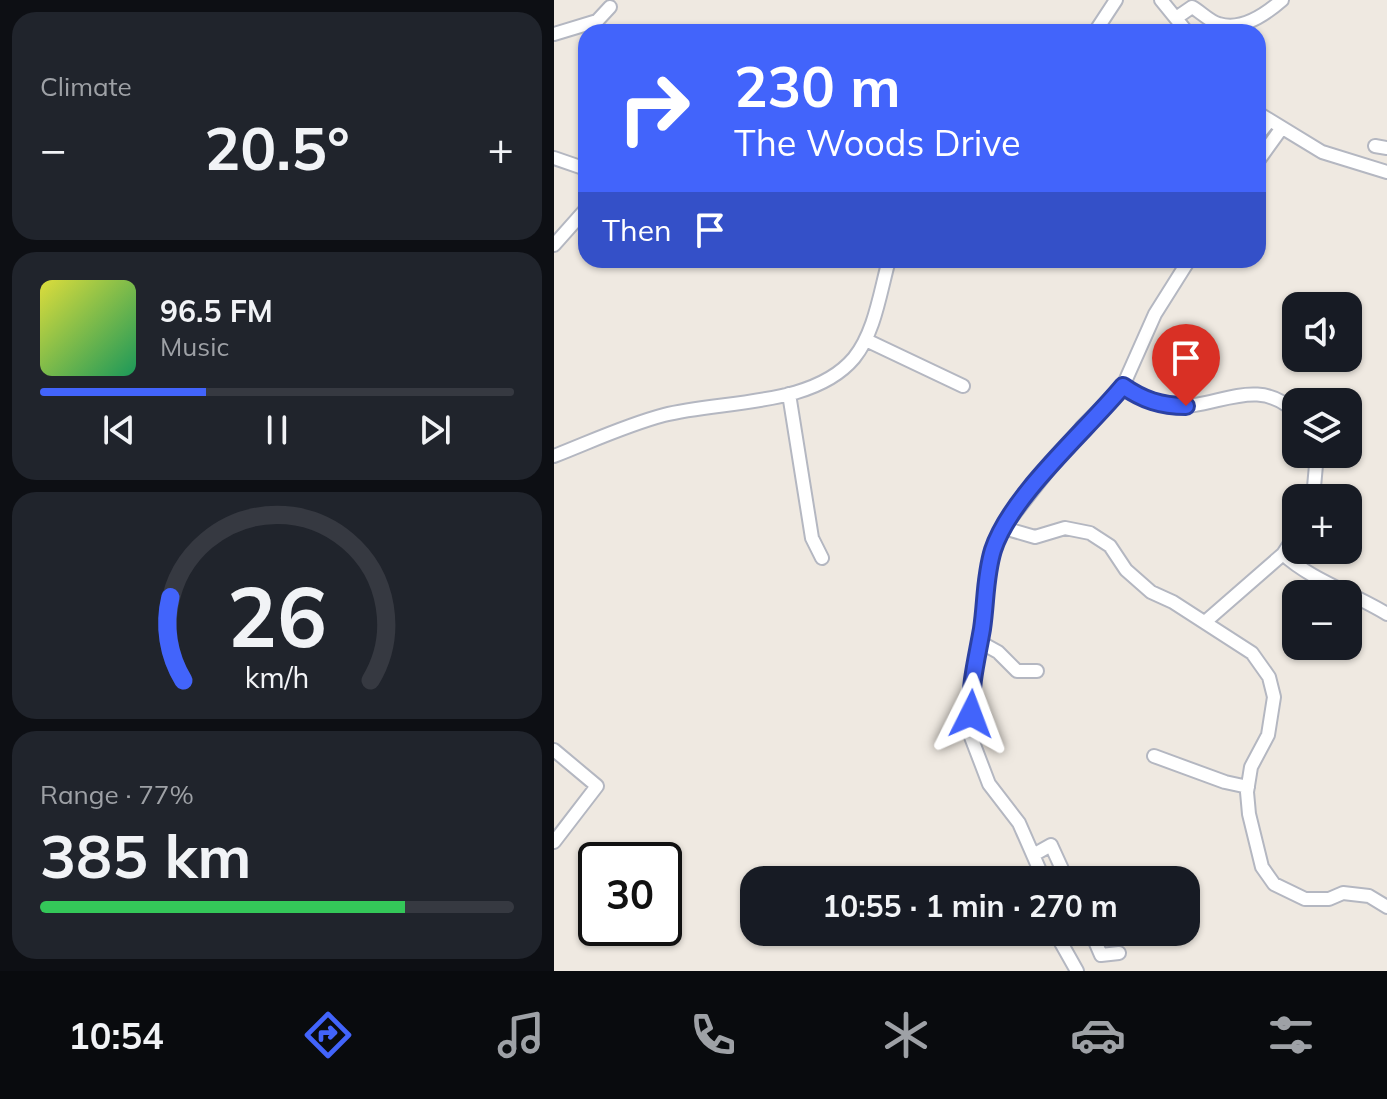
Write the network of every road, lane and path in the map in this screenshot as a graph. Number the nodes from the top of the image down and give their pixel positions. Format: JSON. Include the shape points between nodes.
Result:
{"nodes":[{"id":1,"x":1116,"y":0,"type":"edge"},
{"id":2,"x":1161,"y":0,"type":"edge"},
{"id":3,"x":1282,"y":0,"type":"edge"},
{"id":4,"x":610,"y":7,"type":"dead end"},
{"id":5,"x":1176,"y":18,"type":"junction"},
{"id":6,"x":587,"y":24,"type":"edge"},
{"id":7,"x":1100,"y":24,"type":"edge"},
{"id":8,"x":1181,"y":24,"type":"edge"},
{"id":9,"x":1217,"y":24,"type":"edge"},
{"id":10,"x":1234,"y":24,"type":"edge"},
{"id":11,"x":578,"y":27,"type":"edge"},
{"id":12,"x":554,"y":34,"type":"edge"},
{"id":13,"x":1266,"y":119,"type":"edge"},
{"id":14,"x":1281,"y":129,"type":"junction"},
{"id":15,"x":1266,"y":150,"type":"edge"},
{"id":16,"x":554,"y":158,"type":"edge"},
{"id":17,"x":578,"y":166,"type":"edge"},
{"id":18,"x":1387,"y":172,"type":"edge"},
{"id":19,"x":578,"y":218,"type":"edge"},
{"id":20,"x":554,"y":245,"type":"edge"},
{"id":21,"x":887,"y":268,"type":"edge"},
{"id":22,"x":1184,"y":268,"type":"edge"},
{"id":23,"x":866,"y":340,"type":"junction"},
{"id":24,"x":963,"y":386,"type":"dead end"},
{"id":25,"x":1123,"y":386,"type":"junction"},
{"id":26,"x":789,"y":394,"type":"junction"},
{"id":27,"x":1282,"y":403,"type":"edge"},
{"id":28,"x":554,"y":456,"type":"edge"},
{"id":29,"x":1004,"y":528,"type":"junction"},
{"id":30,"x":1282,"y":555,"type":"edge"},
{"id":31,"x":822,"y":558,"type":"dead end"},
{"id":32,"x":1294,"y":564,"type":"edge"},
{"id":33,"x":1387,"y":614,"type":"edge"},
{"id":34,"x":1205,"y":622,"type":"junction"},
{"id":35,"x":978,"y":641,"type":"junction"},
{"id":36,"x":1037,"y":671,"type":"dead end"},
{"id":37,"x":554,"y":750,"type":"edge"},
{"id":38,"x":1154,"y":756,"type":"dead end"},
{"id":39,"x":1248,"y":787,"type":"junction"},
{"id":40,"x":554,"y":842,"type":"edge"},
{"id":41,"x":1035,"y":854,"type":"junction"},
{"id":42,"x":1039,"y":866,"type":"edge"},
{"id":43,"x":1061,"y":866,"type":"edge"},
{"id":44,"x":1387,"y":907,"type":"edge"},
{"id":45,"x":1063,"y":946,"type":"edge"},
{"id":46,"x":1097,"y":946,"type":"edge"},
{"id":47,"x":1119,"y":953,"type":"dead end"},
{"id":48,"x":1077,"y":971,"type":"edge"}],
"edges":[{"from":1,"to":7,"type":"street"},
{"from":2,"to":5,"type":"street"},
{"from":3,"to":10,"type":"street","via":[[1258,18]]},
{"from":4,"to":6,"type":"street"},
{"from":5,"to":8,"type":"street"},
{"from":5,"to":9,"type":"street","via":[[1192,7]]},
{"from":11,"to":12,"type":"street"},
{"from":13,"to":14,"type":"street"},
{"from":14,"to":15,"type":"street"},
{"from":14,"to":18,"type":"street","via":[[1335,158]]},
{"from":16,"to":17,"type":"street"},
{"from":19,"to":20,"type":"street"},
{"from":21,"to":23,"type":"street"},
{"from":22,"to":25,"type":"street","via":[[1155,314]]},
{"from":23,"to":24,"type":"street"},
{"from":23,"to":26,"type":"street","via":[[833,377]]},
{"from":25,"to":27,"type":"street","via":[[1142,399],[1169,406],[1256,392]]},
{"from":25,"to":29,"type":"street","via":[[1065,447]]},
{"from":26,"to":28,"type":"street","via":[[675,412]]},
{"from":26,"to":31,"type":"street","via":[[812,538]]},
{"from":29,"to":34,"type":"street","via":[[1035,537],[1065,528],[1090,533],[1110,546],[1126,570],[1151,592]]},
{"from":29,"to":35,"type":"street","via":[[985,582]]},
{"from":30,"to":34,"type":"street"},
{"from":32,"to":33,"type":"street"},
{"from":34,"to":39,"type":"street","via":[[1252,653],[1269,677],[1274,709]]},
{"from":35,"to":36,"type":"street","via":[[1017,671]]},
{"from":35,"to":41,"type":"street","via":[[970,691],[976,756]]},
{"from":37,"to":40,"type":"street","via":[[597,786]]},
{"from":38,"to":39,"type":"street"},
{"from":39,"to":44,"type":"street","via":[[1262,867],[1274,884],[1305,899],[1343,893],[1369,896]]},
{"from":41,"to":42,"type":"street"},
{"from":41,"to":43,"type":"street","via":[[1051,845]]},
{"from":45,"to":48,"type":"street"},
{"from":46,"to":47,"type":"street","via":[[1101,955]]}]}
